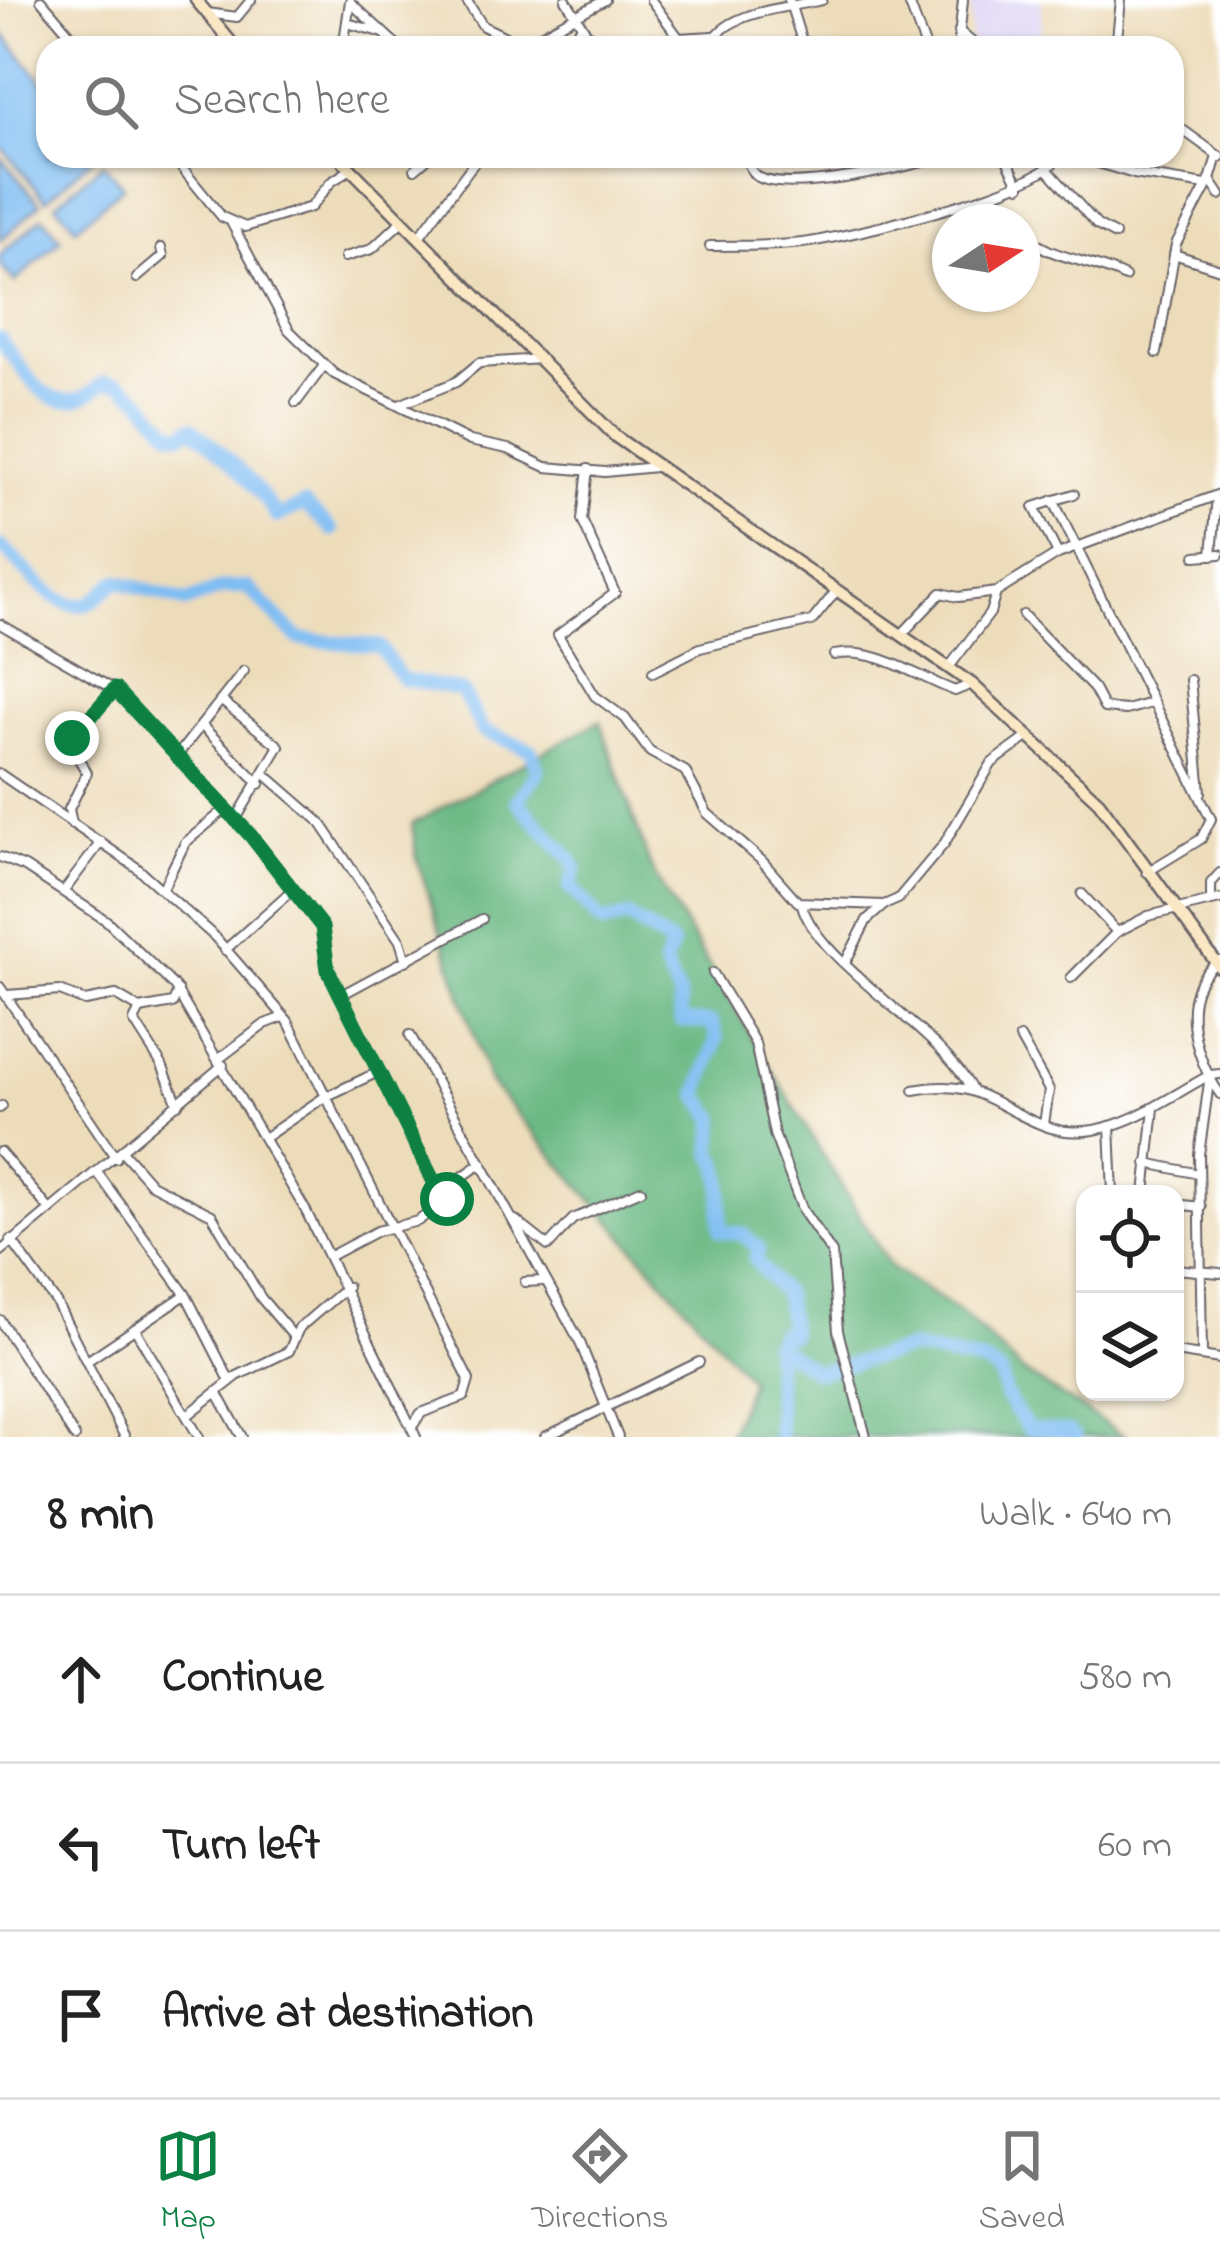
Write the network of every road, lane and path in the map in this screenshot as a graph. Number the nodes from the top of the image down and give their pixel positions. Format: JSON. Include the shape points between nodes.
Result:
{"nodes":[{"id":1,"x":41,"y":0,"type":"edge"},
{"id":2,"x":196,"y":0,"type":"edge"},
{"id":3,"x":251,"y":0,"type":"edge"},
{"id":4,"x":466,"y":0,"type":"edge"},
{"id":5,"x":566,"y":0,"type":"edge"},
{"id":6,"x":605,"y":0,"type":"edge"},
{"id":7,"x":651,"y":0,"type":"edge"},
{"id":8,"x":822,"y":0,"type":"edge"},
{"id":9,"x":908,"y":0,"type":"edge"},
{"id":10,"x":963,"y":0,"type":"edge"},
{"id":11,"x":1121,"y":0,"type":"edge"},
{"id":12,"x":350,"y":1,"type":"edge"},
{"id":13,"x":790,"y":4,"type":"edge"},
{"id":14,"x":207,"y":13,"type":"junction"},
{"id":15,"x":573,"y":16,"type":"junction"},
{"id":16,"x":347,"y":23,"type":"junction"},
{"id":17,"x":580,"y":28,"type":"junction"},
{"id":18,"x":959,"y":31,"type":"junction"},
{"id":19,"x":382,"y":32,"type":"junction"},
{"id":20,"x":72,"y":36,"type":"edge"},
{"id":21,"x":226,"y":36,"type":"edge"},
{"id":22,"x":345,"y":36,"type":"edge"},
{"id":23,"x":386,"y":36,"type":"edge"},
{"id":24,"x":504,"y":36,"type":"edge"},
{"id":25,"x":538,"y":36,"type":"edge"},
{"id":26,"x":574,"y":36,"type":"edge"},
{"id":27,"x":595,"y":36,"type":"edge"},
{"id":28,"x":678,"y":36,"type":"edge"},
{"id":29,"x":715,"y":36,"type":"edge"},
{"id":30,"x":800,"y":36,"type":"edge"},
{"id":31,"x":922,"y":36,"type":"edge"},
{"id":32,"x":959,"y":36,"type":"edge"},
{"id":33,"x":965,"y":36,"type":"edge"},
{"id":34,"x":1117,"y":36,"type":"edge"},
{"id":35,"x":1184,"y":131,"type":"edge"},
{"id":36,"x":1218,"y":156,"type":"edge"},
{"id":37,"x":183,"y":168,"type":"edge"},
{"id":38,"x":468,"y":168,"type":"edge"},
{"id":39,"x":751,"y":168,"type":"edge"},
{"id":40,"x":871,"y":168,"type":"edge"},
{"id":41,"x":886,"y":168,"type":"edge"},
{"id":42,"x":1012,"y":168,"type":"edge"},
{"id":43,"x":1051,"y":168,"type":"edge"},
{"id":44,"x":1114,"y":168,"type":"edge"},
{"id":45,"x":351,"y":170,"type":"joint"},
{"id":46,"x":871,"y":171,"type":"junction"},
{"id":47,"x":1049,"y":171,"type":"junction"},
{"id":48,"x":1208,"y":182,"type":"junction"},
{"id":49,"x":1020,"y":186,"type":"junction"},
{"id":50,"x":992,"y":195,"type":"junction"},
{"id":51,"x":1220,"y":195,"type":"edge"},
{"id":52,"x":999,"y":204,"type":"edge"},
{"id":53,"x":402,"y":221,"type":"junction"},
{"id":54,"x":232,"y":224,"type":"junction"},
{"id":55,"x":1115,"y":236,"type":"dead end"},
{"id":56,"x":418,"y":237,"type":"junction"},
{"id":57,"x":710,"y":246,"type":"dead end"},
{"id":58,"x":161,"y":248,"type":"dead end"},
{"id":59,"x":1040,"y":248,"type":"edge"},
{"id":60,"x":1174,"y":254,"type":"junction"},
{"id":61,"x":345,"y":257,"type":"dead end"},
{"id":62,"x":1220,"y":269,"type":"edge"},
{"id":63,"x":137,"y":278,"type":"dead end"},
{"id":64,"x":1125,"y":278,"type":"dead end"},
{"id":65,"x":1157,"y":353,"type":"dead end"},
{"id":66,"x":541,"y":359,"type":"junction"},
{"id":67,"x":323,"y":367,"type":"junction"},
{"id":68,"x":296,"y":404,"type":"dead end"},
{"id":69,"x":398,"y":405,"type":"junction"},
{"id":70,"x":660,"y":467,"type":"junction"},
{"id":71,"x":588,"y":469,"type":"junction"},
{"id":72,"x":1074,"y":494,"type":"dead end"},
{"id":73,"x":1218,"y":495,"type":"edge"},
{"id":74,"x":1053,"y":500,"type":"junction"},
{"id":75,"x":1075,"y":547,"type":"junction"},
{"id":76,"x":1058,"y":554,"type":"junction"},
{"id":77,"x":1216,"y":555,"type":"edge"},
{"id":78,"x":1196,"y":556,"type":"dead end"},
{"id":79,"x":837,"y":590,"type":"junction"},
{"id":80,"x":997,"y":592,"type":"junction"},
{"id":81,"x":1023,"y":615,"type":"dead end"},
{"id":82,"x":0,"y":624,"type":"edge"},
{"id":83,"x":901,"y":635,"type":"junction"},
{"id":84,"x":834,"y":655,"type":"dead end"},
{"id":85,"x":950,"y":666,"type":"junction"},
{"id":86,"x":244,"y":671,"type":"dead end"},
{"id":87,"x":653,"y":671,"type":"dead end"},
{"id":88,"x":1190,"y":680,"type":"dead end"},
{"id":89,"x":972,"y":684,"type":"junction"},
{"id":90,"x":115,"y":689,"type":"junction"},
{"id":91,"x":223,"y":701,"type":"junction"},
{"id":92,"x":1151,"y":703,"type":"junction"},
{"id":93,"x":204,"y":728,"type":"junction"},
{"id":94,"x":1029,"y":736,"type":"junction"},
{"id":95,"x":176,"y":757,"type":"junction"},
{"id":96,"x":0,"y":774,"type":"edge"},
{"id":97,"x":263,"y":780,"type":"junction"},
{"id":98,"x":1201,"y":796,"type":"junction"},
{"id":99,"x":223,"y":811,"type":"junction"},
{"id":100,"x":235,"y":821,"type":"junction"},
{"id":101,"x":72,"y":824,"type":"junction"},
{"id":102,"x":100,"y":842,"type":"junction"},
{"id":103,"x":0,"y":857,"type":"edge"},
{"id":104,"x":1146,"y":873,"type":"junction"},
{"id":105,"x":1220,"y":873,"type":"edge"},
{"id":106,"x":162,"y":890,"type":"junction"},
{"id":107,"x":64,"y":891,"type":"junction"},
{"id":108,"x":291,"y":891,"type":"junction"},
{"id":109,"x":1082,"y":894,"type":"dead end"},
{"id":110,"x":1215,"y":900,"type":"edge"},
{"id":111,"x":801,"y":903,"type":"junction"},
{"id":112,"x":884,"y":905,"type":"junction"},
{"id":113,"x":1174,"y":910,"type":"junction"},
{"id":114,"x":482,"y":919,"type":"dead end"},
{"id":115,"x":1118,"y":932,"type":"junction"},
{"id":116,"x":225,"y":950,"type":"junction"},
{"id":117,"x":406,"y":962,"type":"junction"},
{"id":118,"x":845,"y":962,"type":"junction"},
{"id":119,"x":1218,"y":964,"type":"edge"},
{"id":120,"x":713,"y":973,"type":"dead end"},
{"id":121,"x":1071,"y":978,"type":"dead end"},
{"id":122,"x":178,"y":992,"type":"junction"},
{"id":123,"x":2,"y":993,"type":"edge"},
{"id":124,"x":341,"y":995,"type":"junction"},
{"id":125,"x":140,"y":1009,"type":"junction"},
{"id":126,"x":284,"y":1017,"type":"junction"},
{"id":127,"x":410,"y":1035,"type":"dead end"},
{"id":128,"x":1020,"y":1037,"type":"dead end"},
{"id":129,"x":222,"y":1062,"type":"junction"},
{"id":130,"x":376,"y":1072,"type":"junction"},
{"id":131,"x":1215,"y":1074,"type":"edge"},
{"id":132,"x":914,"y":1090,"type":"dead end"},
{"id":133,"x":973,"y":1091,"type":"junction"},
{"id":134,"x":1220,"y":1094,"type":"edge"},
{"id":135,"x":323,"y":1098,"type":"junction"},
{"id":136,"x":178,"y":1104,"type":"junction"},
{"id":137,"x":1154,"y":1106,"type":"junction"},
{"id":138,"x":1043,"y":1126,"type":"junction"},
{"id":139,"x":1110,"y":1126,"type":"junction"},
{"id":140,"x":264,"y":1138,"type":"junction"},
{"id":141,"x":0,"y":1152,"type":"edge"},
{"id":142,"x":119,"y":1155,"type":"junction"},
{"id":143,"x":482,"y":1163,"type":"junction"},
{"id":144,"x":1147,"y":1163,"type":"junction"},
{"id":145,"x":97,"y":1172,"type":"junction"},
{"id":146,"x":1199,"y":1174,"type":"junction"},
{"id":147,"x":1113,"y":1185,"type":"edge"},
{"id":148,"x":1146,"y":1185,"type":"edge"},
{"id":149,"x":641,"y":1190,"type":"dead end"},
{"id":150,"x":444,"y":1202,"type":"junction"},
{"id":151,"x":1184,"y":1205,"type":"edge"},
{"id":152,"x":1201,"y":1207,"type":"junction"},
{"id":153,"x":50,"y":1210,"type":"junction"},
{"id":154,"x":511,"y":1217,"type":"junction"},
{"id":155,"x":393,"y":1230,"type":"junction"},
{"id":156,"x":11,"y":1240,"type":"junction"},
{"id":157,"x":0,"y":1252,"type":"edge"},
{"id":158,"x":330,"y":1256,"type":"junction"},
{"id":159,"x":1184,"y":1269,"type":"edge"},
{"id":160,"x":1205,"y":1270,"type":"junction"},
{"id":161,"x":1220,"y":1274,"type":"edge"},
{"id":162,"x":543,"y":1280,"type":"junction"},
{"id":163,"x":524,"y":1282,"type":"dead end"},
{"id":164,"x":346,"y":1287,"type":"junction"},
{"id":165,"x":186,"y":1295,"type":"junction"},
{"id":166,"x":0,"y":1320,"type":"edge"},
{"id":167,"x":135,"y":1329,"type":"junction"},
{"id":168,"x":295,"y":1337,"type":"junction"},
{"id":169,"x":1184,"y":1353,"type":"edge"},
{"id":170,"x":1202,"y":1355,"type":"junction"},
{"id":171,"x":1220,"y":1359,"type":"edge"},
{"id":172,"x":87,"y":1361,"type":"junction"},
{"id":173,"x":699,"y":1362,"type":"dead end"},
{"id":174,"x":230,"y":1382,"type":"junction"},
{"id":175,"x":217,"y":1392,"type":"junction"},
{"id":176,"x":606,"y":1405,"type":"junction"},
{"id":177,"x":188,"y":1415,"type":"junction"},
{"id":178,"x":412,"y":1427,"type":"junction"},
{"id":179,"x":75,"y":1437,"type":"edge"},
{"id":180,"x":127,"y":1437,"type":"edge"},
{"id":181,"x":199,"y":1437,"type":"edge"},
{"id":182,"x":242,"y":1437,"type":"edge"},
{"id":183,"x":416,"y":1437,"type":"edge"},
{"id":184,"x":545,"y":1437,"type":"edge"},
{"id":185,"x":618,"y":1437,"type":"edge"},
{"id":186,"x":866,"y":1437,"type":"edge"}],
"edges":[{"from":1,"to":20,"type":"street"},
{"from":2,"to":14,"type":"main road"},
{"from":3,"to":14,"type":"street","via":[[237,16]]},
{"from":4,"to":24,"type":"street","via":[[483,26]]},
{"from":5,"to":15,"type":"street"},
{"from":6,"to":15,"type":"street"},
{"from":7,"to":28,"type":"street"},
{"from":8,"to":13,"type":"street"},
{"from":9,"to":31,"type":"street"},
{"from":10,"to":18,"type":"street"},
{"from":11,"to":34,"type":"street"},
{"from":12,"to":16,"type":"street"},
{"from":12,"to":19,"type":"street"},
{"from":13,"to":29,"type":"street"},
{"from":13,"to":30,"type":"street"},
{"from":14,"to":21,"type":"main road"},
{"from":15,"to":17,"type":"street"},
{"from":15,"to":25,"type":"street"},
{"from":16,"to":19,"type":"street"},
{"from":16,"to":22,"type":"street"},
{"from":17,"to":26,"type":"street"},
{"from":17,"to":27,"type":"street"},
{"from":18,"to":32,"type":"street"},
{"from":18,"to":33,"type":"street"},
{"from":19,"to":23,"type":"street"},
{"from":35,"to":36,"type":"street"},
{"from":36,"to":48,"type":"street"},
{"from":37,"to":54,"type":"street"},
{"from":38,"to":56,"type":"street"},
{"from":39,"to":46,"type":"street","via":[[781,183]]},
{"from":40,"to":46,"type":"street"},
{"from":41,"to":46,"type":"street"},
{"from":42,"to":49,"type":"street"},
{"from":43,"to":47,"type":"street"},
{"from":44,"to":48,"type":"street"},
{"from":45,"to":53,"type":"main road"},
{"from":45,"to":54,"type":"street","via":[[304,211],[261,226]]},
{"from":47,"to":49,"type":"street"},
{"from":47,"to":55,"type":"street"},
{"from":48,"to":51,"type":"street"},
{"from":48,"to":60,"type":"street"},
{"from":49,"to":50,"type":"street"},
{"from":50,"to":52,"type":"street"},
{"from":50,"to":57,"type":"street","via":[[823,240]]},
{"from":53,"to":56,"type":"main road"},
{"from":53,"to":61,"type":"street","via":[[372,249]]},
{"from":54,"to":67,"type":"street","via":[[289,330]]},
{"from":56,"to":66,"type":"main road"},
{"from":58,"to":63,"type":"street","via":[[163,256]]},
{"from":59,"to":64,"type":"street"},
{"from":60,"to":62,"type":"street"},
{"from":60,"to":65,"type":"street"},
{"from":66,"to":69,"type":"street","via":[[479,363]]},
{"from":66,"to":70,"type":"main road","via":[[616,437]]},
{"from":67,"to":68,"type":"street"},
{"from":67,"to":69,"type":"street"},
{"from":69,"to":71,"type":"street","via":[[470,442],[546,467]]},
{"from":70,"to":71,"type":"street"},
{"from":70,"to":79,"type":"main road"},
{"from":71,"to":111,"type":"street","via":[[582,520],[615,593],[558,635],[595,696],[650,752],[685,771],[707,813]]},
{"from":72,"to":74,"type":"street"},
{"from":73,"to":75,"type":"street"},
{"from":73,"to":77,"type":"street"},
{"from":74,"to":75,"type":"street"},
{"from":74,"to":76,"type":"street","via":[[1034,507]]},
{"from":75,"to":76,"type":"street"},
{"from":75,"to":92,"type":"street"},
{"from":76,"to":80,"type":"street"},
{"from":77,"to":78,"type":"street"},
{"from":79,"to":83,"type":"main road"},
{"from":79,"to":87,"type":"street","via":[[812,621],[700,648]]},
{"from":80,"to":83,"type":"street","via":[[941,593]]},
{"from":80,"to":85,"type":"street"},
{"from":81,"to":92,"type":"street","via":[[1104,708]]},
{"from":82,"to":90,"type":"street"},
{"from":83,"to":85,"type":"main road"},
{"from":84,"to":89,"type":"street","via":[[878,657],[956,691]]},
{"from":85,"to":89,"type":"main road"},
{"from":86,"to":91,"type":"street"},
{"from":88,"to":98,"type":"street"},
{"from":89,"to":94,"type":"main road"},
{"from":90,"to":95,"type":"street"},
{"from":90,"to":101,"type":"street","via":[[73,734],[87,772],[69,809]]},
{"from":91,"to":93,"type":"street"},
{"from":91,"to":97,"type":"street","via":[[278,743]]},
{"from":92,"to":98,"type":"street"},
{"from":93,"to":95,"type":"street"},
{"from":93,"to":97,"type":"street"},
{"from":94,"to":104,"type":"main road","via":[[1099,802]]},
{"from":94,"to":112,"type":"street","via":[[992,763],[930,862]]},
{"from":95,"to":99,"type":"street"},
{"from":96,"to":101,"type":"street"},
{"from":97,"to":100,"type":"street"},
{"from":97,"to":117,"type":"street","via":[[325,828],[400,940]]},
{"from":98,"to":104,"type":"street","via":[[1210,819],[1206,835]]},
{"from":99,"to":100,"type":"street"},
{"from":99,"to":106,"type":"street","via":[[185,843]]},
{"from":100,"to":108,"type":"street"},
{"from":101,"to":102,"type":"street"},
{"from":102,"to":106,"type":"street"},
{"from":102,"to":107,"type":"street"},
{"from":103,"to":107,"type":"street"},
{"from":104,"to":113,"type":"main road"},
{"from":105,"to":110,"type":"street","via":[[1211,883]]},
{"from":106,"to":116,"type":"street"},
{"from":107,"to":122,"type":"street"},
{"from":108,"to":116,"type":"street"},
{"from":108,"to":124,"type":"street","via":[[324,931],[326,965]]},
{"from":109,"to":115,"type":"street"},
{"from":110,"to":113,"type":"street"},
{"from":111,"to":112,"type":"street"},
{"from":111,"to":118,"type":"street"},
{"from":112,"to":118,"type":"street"},
{"from":113,"to":115,"type":"street"},
{"from":113,"to":119,"type":"main road"},
{"from":114,"to":117,"type":"street"},
{"from":115,"to":121,"type":"street"},
{"from":116,"to":126,"type":"street"},
{"from":117,"to":124,"type":"street"},
{"from":118,"to":133,"type":"street","via":[[952,1057]]},
{"from":119,"to":131,"type":"street","via":[[1198,980],[1192,1010]]},
{"from":120,"to":186,"type":"street","via":[[755,1043],[774,1134],[803,1211],[832,1252],[838,1331]]},
{"from":122,"to":125,"type":"street","via":[[173,1003]]},
{"from":122,"to":129,"type":"street"},
{"from":123,"to":125,"type":"street","via":[[60,991],[86,1001],[116,995]]},
{"from":123,"to":142,"type":"street"},
{"from":124,"to":130,"type":"street"},
{"from":125,"to":136,"type":"street","via":[[134,1021]]},
{"from":126,"to":129,"type":"street"},
{"from":126,"to":135,"type":"street"},
{"from":127,"to":143,"type":"street"},
{"from":128,"to":138,"type":"street","via":[[1049,1090]]},
{"from":129,"to":136,"type":"street"},
{"from":129,"to":140,"type":"street"},
{"from":130,"to":135,"type":"street"},
{"from":130,"to":150,"type":"street"},
{"from":131,"to":134,"type":"street"},
{"from":131,"to":137,"type":"street"},
{"from":131,"to":146,"type":"street","via":[[1201,1121]]},
{"from":132,"to":133,"type":"street","via":[[950,1084]]},
{"from":133,"to":138,"type":"street"},
{"from":135,"to":140,"type":"street"},
{"from":135,"to":155,"type":"street"},
{"from":136,"to":142,"type":"street"},
{"from":137,"to":139,"type":"street"},
{"from":137,"to":144,"type":"street"},
{"from":138,"to":139,"type":"street"},
{"from":139,"to":147,"type":"street"},
{"from":140,"to":158,"type":"street"},
{"from":141,"to":153,"type":"street"},
{"from":142,"to":145,"type":"street"},
{"from":142,"to":168,"type":"street","via":[[151,1184],[212,1215],[261,1298]]},
{"from":143,"to":150,"type":"street","via":[[455,1182]]},
{"from":143,"to":154,"type":"street"},
{"from":144,"to":146,"type":"street"},
{"from":144,"to":148,"type":"street"},
{"from":145,"to":153,"type":"street"},
{"from":145,"to":165,"type":"street"},
{"from":146,"to":152,"type":"street"},
{"from":149,"to":154,"type":"street","via":[[573,1220],[548,1246]]},
{"from":150,"to":155,"type":"street"},
{"from":151,"to":152,"type":"street"},
{"from":152,"to":160,"type":"street"},
{"from":153,"to":156,"type":"street"},
{"from":154,"to":162,"type":"street"},
{"from":155,"to":158,"type":"street"},
{"from":155,"to":178,"type":"street","via":[[470,1384],[464,1397],[421,1413]]},
{"from":156,"to":157,"type":"street"},
{"from":156,"to":172,"type":"street"},
{"from":158,"to":164,"type":"street"},
{"from":159,"to":160,"type":"street"},
{"from":160,"to":161,"type":"street"},
{"from":160,"to":170,"type":"street"},
{"from":162,"to":163,"type":"street"},
{"from":162,"to":176,"type":"street"},
{"from":164,"to":168,"type":"street"},
{"from":164,"to":178,"type":"street"},
{"from":165,"to":167,"type":"street"},
{"from":165,"to":174,"type":"street"},
{"from":166,"to":179,"type":"street"},
{"from":167,"to":172,"type":"street"},
{"from":167,"to":177,"type":"street"},
{"from":168,"to":174,"type":"street","via":[[289,1352]]},
{"from":169,"to":170,"type":"street"},
{"from":170,"to":171,"type":"street"},
{"from":172,"to":180,"type":"street"},
{"from":173,"to":176,"type":"street"},
{"from":174,"to":175,"type":"street"},
{"from":175,"to":177,"type":"street"},
{"from":175,"to":182,"type":"street"},
{"from":176,"to":184,"type":"street"},
{"from":176,"to":185,"type":"street"},
{"from":177,"to":181,"type":"street"},
{"from":178,"to":183,"type":"street"}]}
